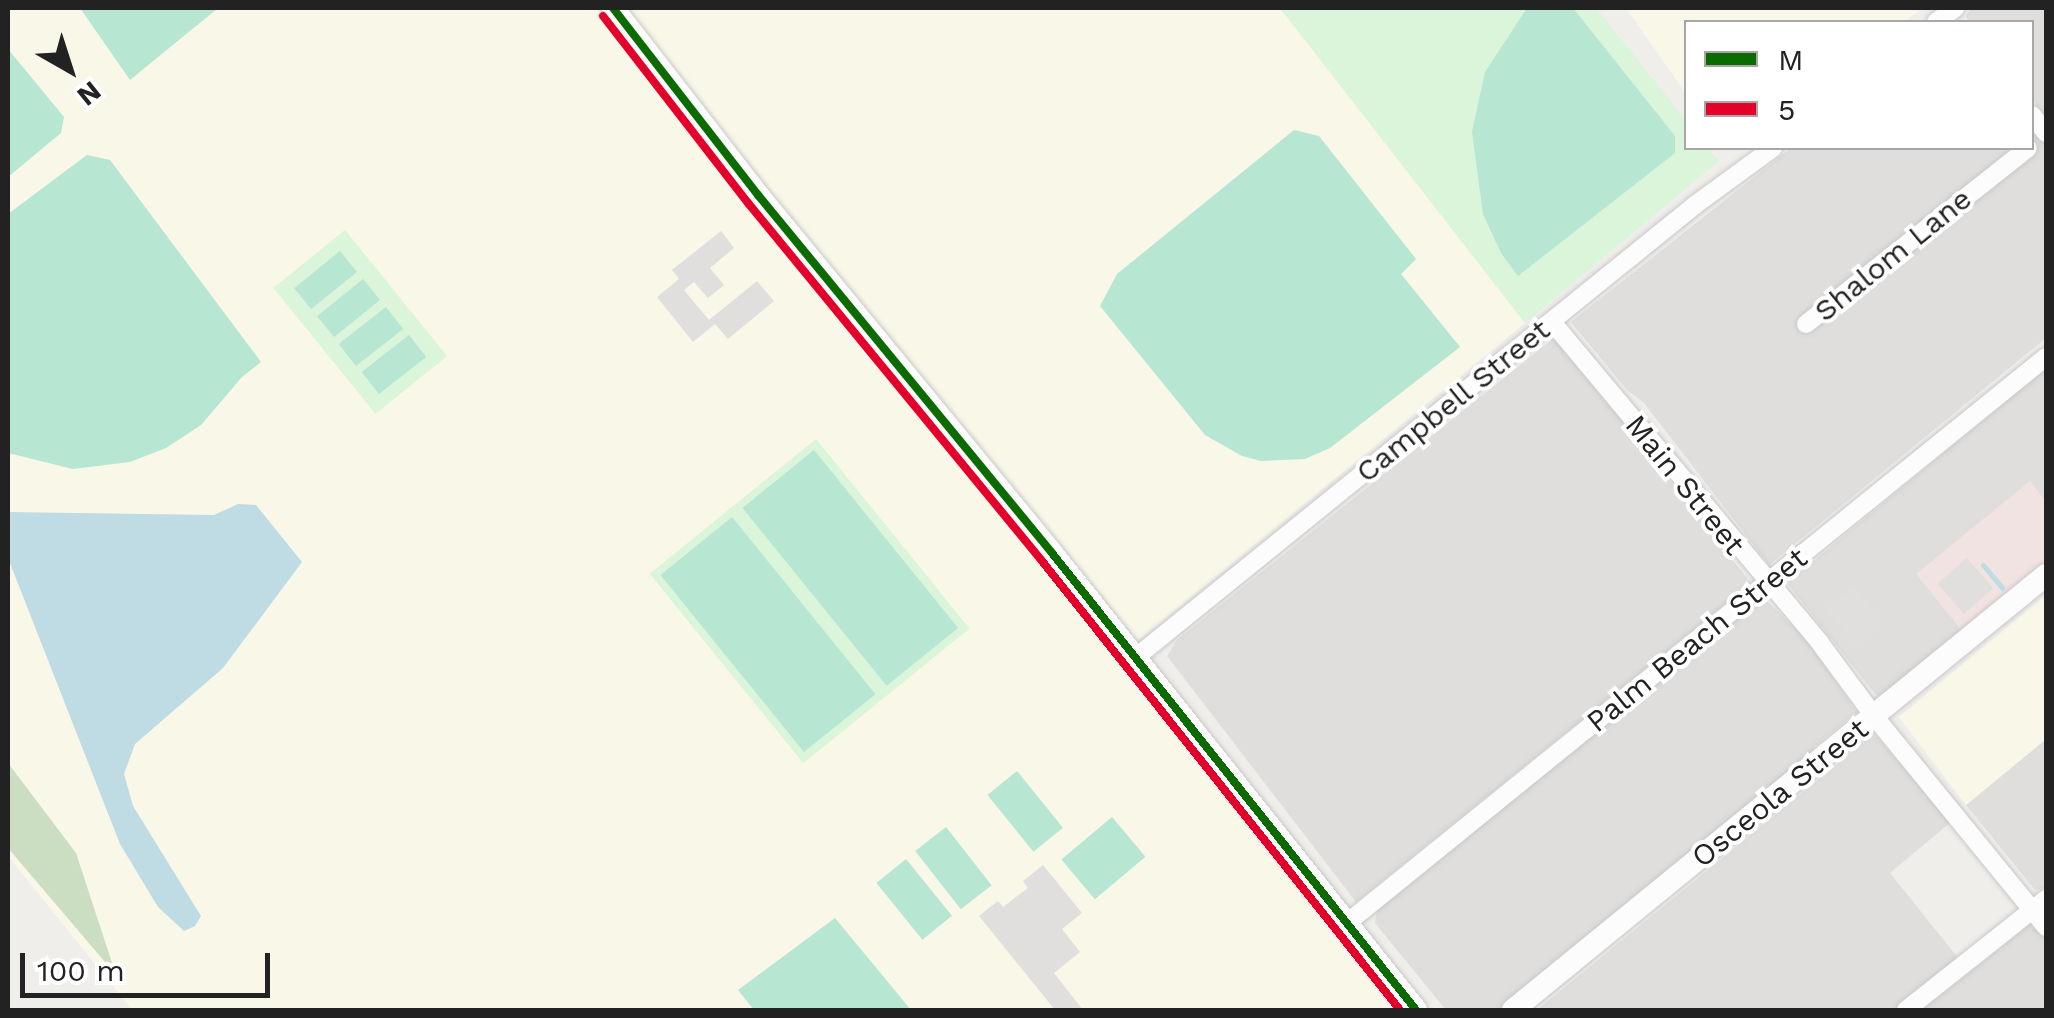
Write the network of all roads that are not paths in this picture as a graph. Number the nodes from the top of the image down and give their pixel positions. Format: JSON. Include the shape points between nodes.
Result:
{"nodes":[{"id":1,"x":614,"y":8,"type":"edge"},
{"id":2,"x":1770,"y":150,"type":"edge"},
{"id":3,"x":2025,"y":150,"type":"edge"},
{"id":4,"x":1552,"y":322,"type":"junction"},
{"id":5,"x":1806,"y":324,"type":"dead end"},
{"id":6,"x":2046,"y":357,"type":"edge"},
{"id":7,"x":2046,"y":575,"type":"edge"},
{"id":8,"x":1766,"y":584,"type":"junction"},
{"id":9,"x":1136,"y":658,"type":"junction"},
{"id":10,"x":1874,"y":716,"type":"junction"},
{"id":11,"x":2040,"y":905,"type":"edge"},
{"id":12,"x":1347,"y":924,"type":"junction"},
{"id":13,"x":2046,"y":926,"type":"edge"},
{"id":14,"x":1416,"y":1010,"type":"edge"},
{"id":15,"x":1513,"y":1010,"type":"edge"},
{"id":16,"x":1906,"y":1010,"type":"edge"}],
"edges":[{"from":1,"to":9,"type":"street","via":[[758,196]]},
{"from":2,"to":4,"type":"street","name":"Campbell Street"},
{"from":3,"to":5,"type":"street","name":"Shalom Lane"},
{"from":4,"to":8,"type":"street","name":"Main Street"},
{"from":4,"to":9,"type":"street","name":"Campbell Street"},
{"from":6,"to":8,"type":"street","name":"Palm Beach Street"},
{"from":7,"to":10,"type":"street","name":"Osceola Street"},
{"from":8,"to":10,"type":"street","name":"Main Street"},
{"from":8,"to":12,"type":"street","name":"Palm Beach Street"},
{"from":9,"to":12,"type":"street"},
{"from":10,"to":11,"type":"street","name":"Main Street"},
{"from":10,"to":15,"type":"street","name":"Osceola Street"},
{"from":11,"to":13,"type":"street","name":"Main Street"},
{"from":11,"to":16,"type":"street"},
{"from":12,"to":14,"type":"street"}]}
